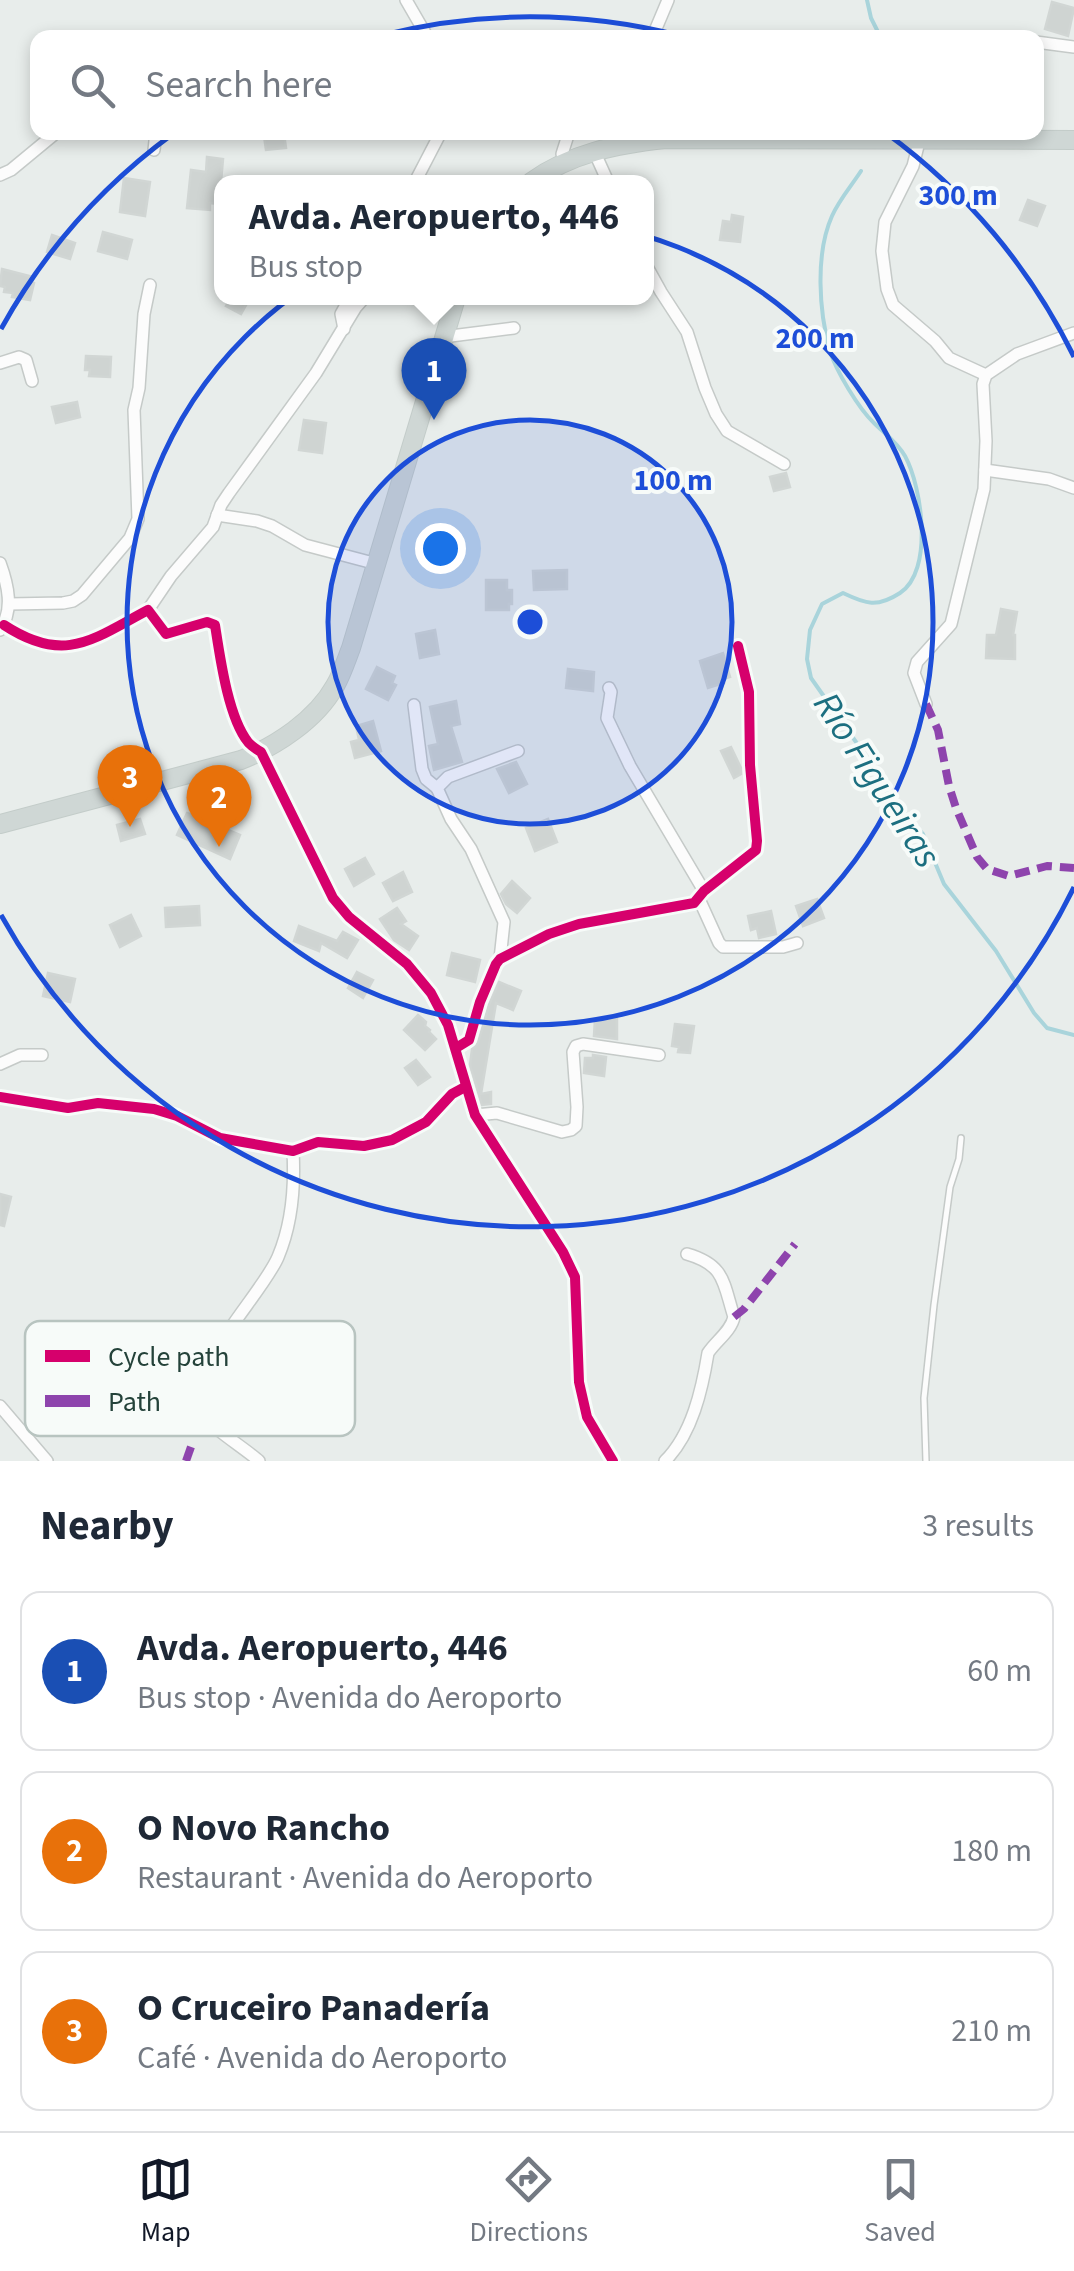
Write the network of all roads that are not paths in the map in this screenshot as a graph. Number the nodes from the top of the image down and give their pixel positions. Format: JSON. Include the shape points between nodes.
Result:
{"nodes":[{"id":1,"x":406,"y":0,"type":"edge"},
{"id":2,"x":668,"y":0,"type":"edge"},
{"id":3,"x":423,"y":30,"type":"edge"},
{"id":4,"x":655,"y":30,"type":"edge"},
{"id":5,"x":1044,"y":43,"type":"edge"},
{"id":6,"x":1074,"y":47,"type":"edge"},
{"id":7,"x":47,"y":140,"type":"edge"},
{"id":8,"x":155,"y":140,"type":"edge"},
{"id":9,"x":437,"y":140,"type":"edge"},
{"id":10,"x":566,"y":140,"type":"edge"},
{"id":11,"x":656,"y":140,"type":"edge"},
{"id":12,"x":920,"y":140,"type":"edge"},
{"id":13,"x":1044,"y":140,"type":"edge"},
{"id":14,"x":1074,"y":140,"type":"edge"},
{"id":15,"x":154,"y":150,"type":"dead end"},
{"id":16,"x":594,"y":151,"type":"junction"},
{"id":17,"x":565,"y":162,"type":"junction"},
{"id":18,"x":0,"y":175,"type":"edge"},
{"id":19,"x":420,"y":175,"type":"edge"},
{"id":20,"x":543,"y":175,"type":"edge"},
{"id":21,"x":605,"y":175,"type":"edge"},
{"id":22,"x":654,"y":279,"type":"edge"},
{"id":23,"x":150,"y":285,"type":"dead end"},
{"id":24,"x":346,"y":305,"type":"edge"},
{"id":25,"x":357,"y":305,"type":"edge"},
{"id":26,"x":454,"y":305,"type":"edge"},
{"id":27,"x":514,"y":328,"type":"dead end"},
{"id":28,"x":344,"y":329,"type":"junction"},
{"id":29,"x":1074,"y":333,"type":"edge"},
{"id":30,"x":443,"y":338,"type":"junction"},
{"id":31,"x":0,"y":363,"type":"edge"},
{"id":32,"x":986,"y":375,"type":"junction"},
{"id":33,"x":32,"y":381,"type":"dead end"},
{"id":34,"x":784,"y":464,"type":"dead end"},
{"id":35,"x":985,"y":470,"type":"junction"},
{"id":36,"x":1074,"y":488,"type":"edge"},
{"id":37,"x":218,"y":515,"type":"junction"},
{"id":38,"x":0,"y":563,"type":"edge"},
{"id":39,"x":377,"y":564,"type":"junction"},
{"id":40,"x":9,"y":604,"type":"junction"},
{"id":41,"x":148,"y":610,"type":"junction"},
{"id":42,"x":2,"y":628,"type":"edge"},
{"id":43,"x":738,"y":646,"type":"dead end"},
{"id":44,"x":610,"y":688,"type":"dead end"},
{"id":45,"x":926,"y":704,"type":"dead end"},
{"id":46,"x":414,"y":706,"type":"dead end"},
{"id":47,"x":518,"y":751,"type":"dead end"},
{"id":48,"x":262,"y":752,"type":"junction"},
{"id":49,"x":437,"y":788,"type":"junction"},
{"id":50,"x":0,"y":824,"type":"edge"},
{"id":51,"x":702,"y":895,"type":"junction"},
{"id":52,"x":797,"y":943,"type":"dead end"},
{"id":53,"x":500,"y":959,"type":"junction"},
{"id":54,"x":456,"y":1048,"type":"junction"},
{"id":55,"x":42,"y":1055,"type":"dead end"},
{"id":56,"x":659,"y":1055,"type":"dead end"},
{"id":57,"x":0,"y":1064,"type":"edge"},
{"id":58,"x":465,"y":1087,"type":"junction"},
{"id":59,"x":0,"y":1097,"type":"edge"},
{"id":60,"x":475,"y":1115,"type":"junction"},
{"id":61,"x":962,"y":1138,"type":"dead end"},
{"id":62,"x":293,"y":1151,"type":"junction"},
{"id":63,"x":686,"y":1254,"type":"dead end"},
{"id":64,"x":235,"y":1321,"type":"edge"},
{"id":65,"x":0,"y":1406,"type":"edge"},
{"id":66,"x":25,"y":1435,"type":"edge"},
{"id":67,"x":26,"y":1436,"type":"edge"},
{"id":68,"x":227,"y":1436,"type":"edge"},
{"id":69,"x":47,"y":1461,"type":"edge"},
{"id":70,"x":260,"y":1461,"type":"edge"},
{"id":71,"x":612,"y":1461,"type":"edge"},
{"id":72,"x":665,"y":1461,"type":"edge"},
{"id":73,"x":926,"y":1461,"type":"edge"}],
"edges":[{"from":1,"to":3,"type":"street"},
{"from":2,"to":4,"type":"street"},
{"from":5,"to":6,"type":"street"},
{"from":7,"to":18,"type":"street"},
{"from":8,"to":15,"type":"street"},
{"from":9,"to":19,"type":"street"},
{"from":10,"to":17,"type":"street"},
{"from":11,"to":16,"type":"main road"},
{"from":12,"to":32,"type":"street","via":[[885,222],[887,289],[893,305],[948,358]]},
{"from":13,"to":14,"type":"main road"},
{"from":16,"to":17,"type":"main road"},
{"from":16,"to":21,"type":"street"},
{"from":17,"to":20,"type":"main road"},
{"from":22,"to":34,"type":"street","via":[[687,332],[727,432]]},
{"from":23,"to":40,"type":"street","via":[[134,410],[136,529],[73,602]]},
{"from":24,"to":28,"type":"street","via":[[340,314]]},
{"from":25,"to":28,"type":"street"},
{"from":26,"to":30,"type":"main road"},
{"from":27,"to":30,"type":"street"},
{"from":28,"to":37,"type":"street"},
{"from":29,"to":32,"type":"street","via":[[1016,354]]},
{"from":30,"to":39,"type":"main road"},
{"from":31,"to":33,"type":"street","via":[[26,360]]},
{"from":32,"to":35,"type":"street"},
{"from":35,"to":36,"type":"street"},
{"from":35,"to":45,"type":"street","via":[[951,624],[914,673]]},
{"from":37,"to":39,"type":"street","via":[[257,521],[304,546]]},
{"from":37,"to":41,"type":"street"},
{"from":38,"to":40,"type":"street"},
{"from":39,"to":48,"type":"main road","via":[[335,687]]},
{"from":40,"to":42,"type":"street"},
{"from":41,"to":42,"type":"street","via":[[108,634],[63,646]]},
{"from":41,"to":48,"type":"street","via":[[166,634],[215,625],[235,714],[249,744]]},
{"from":43,"to":51,"type":"street","via":[[749,692],[756,850]]},
{"from":44,"to":51,"type":"street","via":[[607,718]]},
{"from":46,"to":49,"type":"street","via":[[422,770]]},
{"from":47,"to":49,"type":"street"},
{"from":48,"to":50,"type":"main road"},
{"from":48,"to":54,"type":"street","via":[[333,898],[421,978]]},
{"from":49,"to":53,"type":"street","via":[[504,922]]},
{"from":51,"to":52,"type":"street","via":[[723,947]]},
{"from":51,"to":53,"type":"street","via":[[694,904],[564,928]]},
{"from":53,"to":54,"type":"street","via":[[469,1040]]},
{"from":54,"to":58,"type":"street"},
{"from":55,"to":57,"type":"street"},
{"from":56,"to":60,"type":"street","via":[[576,1046],[576,1126],[570,1130],[497,1112]]},
{"from":58,"to":60,"type":"street"},
{"from":58,"to":62,"type":"street","via":[[426,1122],[392,1140],[364,1146],[318,1142]]},
{"from":59,"to":62,"type":"street","via":[[68,1108],[98,1103],[154,1109],[220,1138]]},
{"from":60,"to":71,"type":"street","via":[[576,1278],[579,1382],[587,1417]]},
{"from":61,"to":73,"type":"lane","via":[[934,1305],[924,1398]]},
{"from":62,"to":64,"type":"street","via":[[290,1214],[277,1260]]},
{"from":63,"to":72,"type":"street","via":[[719,1271],[734,1317],[708,1353],[687,1431]]},
{"from":65,"to":66,"type":"street"},
{"from":67,"to":69,"type":"street"},
{"from":68,"to":70,"type":"street"}]}
